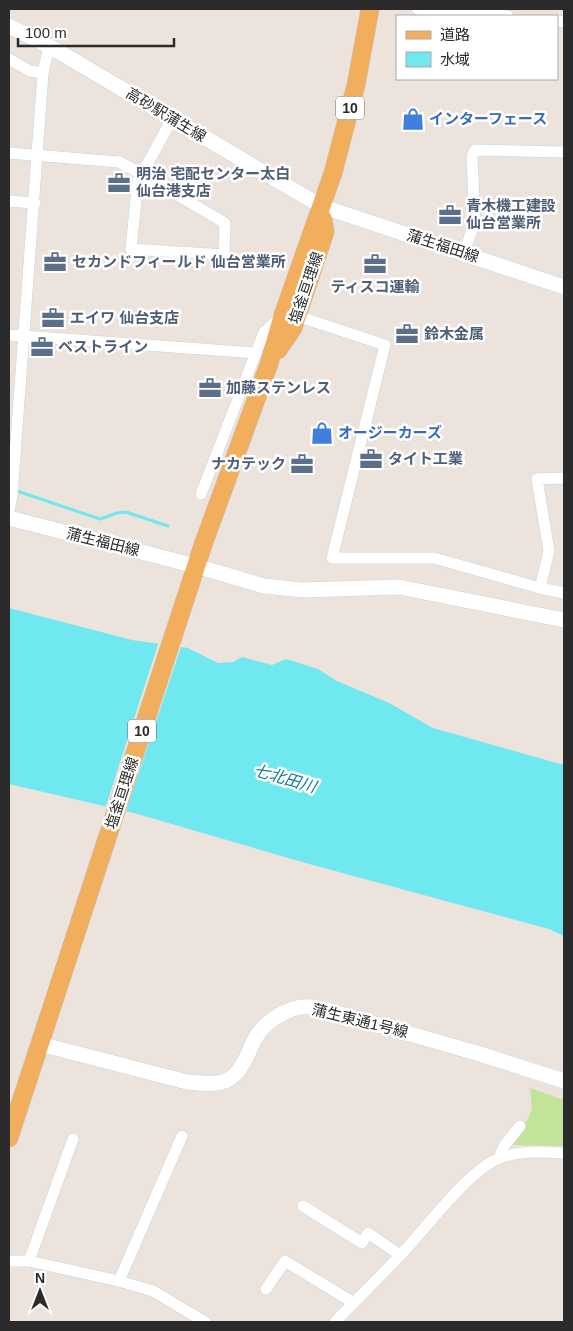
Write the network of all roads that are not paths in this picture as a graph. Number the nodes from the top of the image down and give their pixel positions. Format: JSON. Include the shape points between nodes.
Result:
{"nodes":[{"id":1,"x":370,"y":9,"type":"edge"},
{"id":2,"x":417,"y":9,"type":"edge"},
{"id":3,"x":495,"y":15,"type":"edge"},
{"id":4,"x":9,"y":26,"type":"edge"},
{"id":5,"x":49,"y":46,"type":"junction"},
{"id":6,"x":9,"y":59,"type":"edge"},
{"id":7,"x":43,"y":73,"type":"junction"},
{"id":8,"x":172,"y":119,"type":"junction"},
{"id":9,"x":564,"y":152,"type":"edge"},
{"id":10,"x":9,"y":153,"type":"edge"},
{"id":11,"x":38,"y":155,"type":"junction"},
{"id":12,"x":142,"y":174,"type":"junction"},
{"id":13,"x":9,"y":201,"type":"edge"},
{"id":14,"x":35,"y":203,"type":"junction"},
{"id":15,"x":322,"y":206,"type":"junction"},
{"id":16,"x":464,"y":253,"type":"junction"},
{"id":17,"x":564,"y":287,"type":"edge"},
{"id":18,"x":290,"y":315,"type":"junction"},
{"id":19,"x":9,"y":335,"type":"edge"},
{"id":20,"x":25,"y":336,"type":"junction"},
{"id":21,"x":262,"y":358,"type":"junction"},
{"id":22,"x":564,"y":478,"type":"edge"},
{"id":23,"x":201,"y":494,"type":"dead end"},
{"id":24,"x":9,"y":512,"type":"edge"},
{"id":25,"x":9,"y":518,"type":"edge"},
{"id":26,"x":194,"y":573,"type":"junction"},
{"id":27,"x":540,"y":588,"type":"junction"},
{"id":28,"x":564,"y":593,"type":"edge"},
{"id":29,"x":564,"y":620,"type":"edge"},
{"id":30,"x":40,"y":1044,"type":"junction"},
{"id":31,"x":564,"y":1081,"type":"edge"},
{"id":32,"x":520,"y":1126,"type":"dead end"},
{"id":33,"x":182,"y":1136,"type":"dead end"},
{"id":34,"x":9,"y":1138,"type":"edge"},
{"id":35,"x":73,"y":1139,"type":"dead end"},
{"id":36,"x":564,"y":1153,"type":"edge"},
{"id":37,"x":499,"y":1158,"type":"junction"},
{"id":38,"x":303,"y":1206,"type":"dead end"},
{"id":39,"x":400,"y":1255,"type":"junction"},
{"id":40,"x":9,"y":1261,"type":"edge"},
{"id":41,"x":29,"y":1261,"type":"junction"},
{"id":42,"x":119,"y":1280,"type":"junction"},
{"id":43,"x":266,"y":1289,"type":"dead end"},
{"id":44,"x":354,"y":1303,"type":"junction"},
{"id":45,"x":205,"y":1322,"type":"edge"},
{"id":46,"x":335,"y":1322,"type":"edge"}],
"edges":[{"from":1,"to":15,"type":"main road","name":"塩釜亘理線","number":"10","via":[[356,85]]},
{"from":2,"to":3,"type":"street"},
{"from":4,"to":5,"type":"street","name":"高砂駅蒲生線"},
{"from":5,"to":7,"type":"street"},
{"from":5,"to":8,"type":"street","name":"高砂駅蒲生線"},
{"from":6,"to":7,"type":"street","via":[[30,71]]},
{"from":7,"to":11,"type":"street"},
{"from":8,"to":12,"type":"street"},
{"from":8,"to":15,"type":"street","name":"高砂駅蒲生線"},
{"from":9,"to":16,"type":"street","via":[[474,151],[475,221]]},
{"from":10,"to":11,"type":"street"},
{"from":11,"to":12,"type":"street","via":[[119,162]]},
{"from":11,"to":14,"type":"street"},
{"from":12,"to":12,"type":"street","via":[[225,223],[224,255],[131,249],[138,180]]},
{"from":13,"to":14,"type":"street"},
{"from":14,"to":20,"type":"street"},
{"from":15,"to":16,"type":"street","name":"蒲生福田線"},
{"from":15,"to":18,"type":"main road","name":"塩釜亘理線","number":"10"},
{"from":15,"to":18,"type":"main road","name":"塩釜亘理線","number":"10","via":[[325,232],[305,290]]},
{"from":16,"to":17,"type":"street","name":"蒲生福田線"},
{"from":18,"to":21,"type":"main road","name":"塩釜亘理線","number":"10"},
{"from":18,"to":27,"type":"street","via":[[385,345],[332,558],[434,558]]},
{"from":19,"to":20,"type":"street"},
{"from":20,"to":21,"type":"street"},
{"from":20,"to":24,"type":"street"},
{"from":21,"to":23,"type":"street"},
{"from":21,"to":26,"type":"main road","name":"塩釜亘理線","number":"10"},
{"from":22,"to":27,"type":"street","via":[[537,479],[548,551]]},
{"from":25,"to":26,"type":"street","name":"蒲生福田線"},
{"from":26,"to":29,"type":"street","name":"蒲生福田線","via":[[303,590],[399,587]]},
{"from":26,"to":30,"type":"main road","name":"塩釜亘理線","number":"10"},
{"from":27,"to":28,"type":"street"},
{"from":30,"to":31,"type":"street","name":"蒲生東通1号線","via":[[187,1082],[224,1082],[239,1071],[256,1036],[271,1020],[289,1011],[310,1007]]},
{"from":30,"to":34,"type":"main road","name":"塩釜亘理線","number":"10"},
{"from":32,"to":37,"type":"street"},
{"from":33,"to":42,"type":"street"},
{"from":35,"to":41,"type":"street"},
{"from":36,"to":37,"type":"street","via":[[513,1154]]},
{"from":37,"to":39,"type":"street","via":[[484,1166],[462,1186]]},
{"from":38,"to":39,"type":"street","via":[[362,1244],[368,1233]]},
{"from":39,"to":44,"type":"street"},
{"from":40,"to":41,"type":"street"},
{"from":41,"to":42,"type":"street"},
{"from":42,"to":45,"type":"street","via":[[153,1291]]},
{"from":43,"to":44,"type":"street","via":[[285,1261]]},
{"from":44,"to":46,"type":"street"}]}
